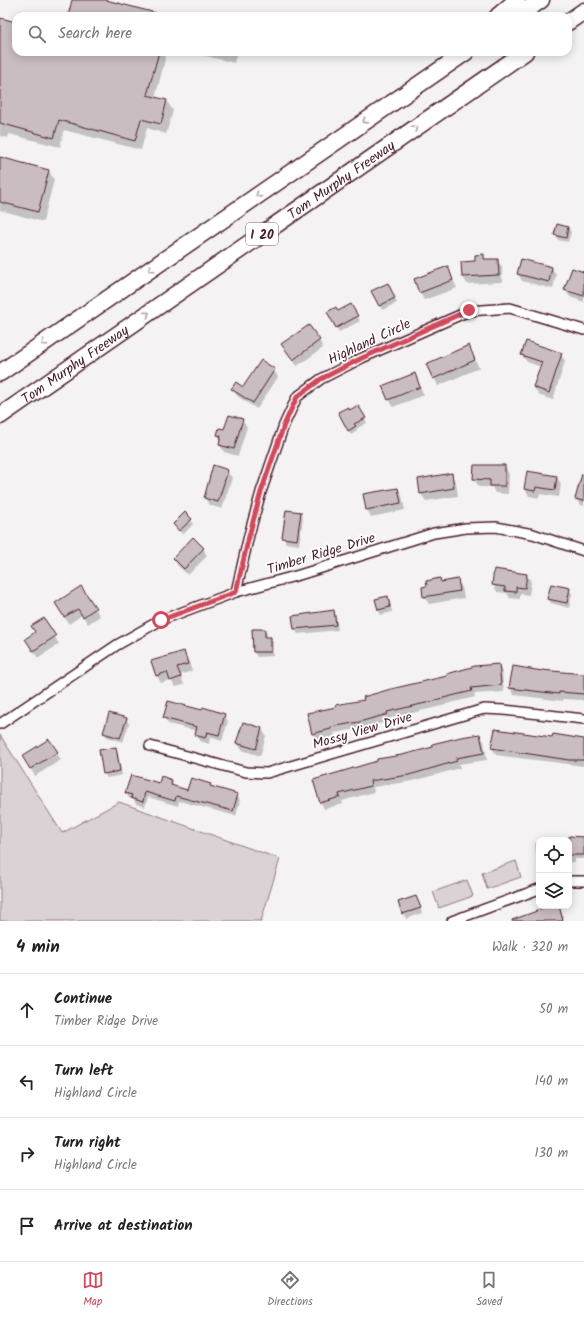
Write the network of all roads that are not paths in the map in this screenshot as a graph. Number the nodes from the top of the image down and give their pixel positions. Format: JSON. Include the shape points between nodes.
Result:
{"nodes":[{"id":1,"x":518,"y":0,"type":"edge"},
{"id":2,"x":541,"y":0,"type":"edge"},
{"id":3,"x":584,"y":11,"type":"edge"},
{"id":4,"x":503,"y":12,"type":"edge"},
{"id":5,"x":524,"y":12,"type":"edge"},
{"id":6,"x":572,"y":19,"type":"edge"},
{"id":7,"x":449,"y":56,"type":"edge"},
{"id":8,"x":460,"y":56,"type":"edge"},
{"id":9,"x":519,"y":56,"type":"edge"},
{"id":10,"x":397,"y":99,"type":"junction"},
{"id":11,"x":584,"y":330,"type":"edge"},
{"id":12,"x":0,"y":373,"type":"edge"},
{"id":13,"x":0,"y":416,"type":"edge"},
{"id":14,"x":584,"y":551,"type":"edge"},
{"id":15,"x":236,"y":592,"type":"junction"},
{"id":16,"x":584,"y":719,"type":"edge"},
{"id":17,"x":0,"y":724,"type":"edge"},
{"id":18,"x":150,"y":746,"type":"dead end"},
{"id":19,"x":584,"y":880,"type":"edge"},
{"id":20,"x":572,"y":882,"type":"edge"},
{"id":21,"x":536,"y":890,"type":"edge"},
{"id":22,"x":452,"y":921,"type":"edge"}],
"edges":[{"from":1,"to":4,"type":"highway"},
{"from":2,"to":5,"type":"highway"},
{"from":3,"to":6,"type":"highway"},
{"from":7,"to":10,"type":"highway"},
{"from":8,"to":10,"type":"highway","number":"I 20"},
{"from":13,"to":9,"type":"highway","name":"Tom Murphy Freeway","number":"I 20","one_way":true},
{"from":10,"to":12,"type":"highway","number":"I 20","one_way":true},
{"from":11,"to":15,"type":"street","name":"Highland Circle","via":[[510,308],[469,310],[362,358],[321,379],[297,397],[284,425],[261,492]]},
{"from":14,"to":15,"type":"street","name":"Timber Ridge Drive","via":[[533,534],[496,527],[466,528],[434,533]]},
{"from":15,"to":17,"type":"street","name":"Timber Ridge Drive","via":[[161,620],[116,646]]},
{"from":16,"to":18,"type":"street","name":"Mossy View Drive","via":[[484,709],[267,773],[246,772]]},
{"from":19,"to":20,"type":"street"},
{"from":21,"to":22,"type":"street"}]}
